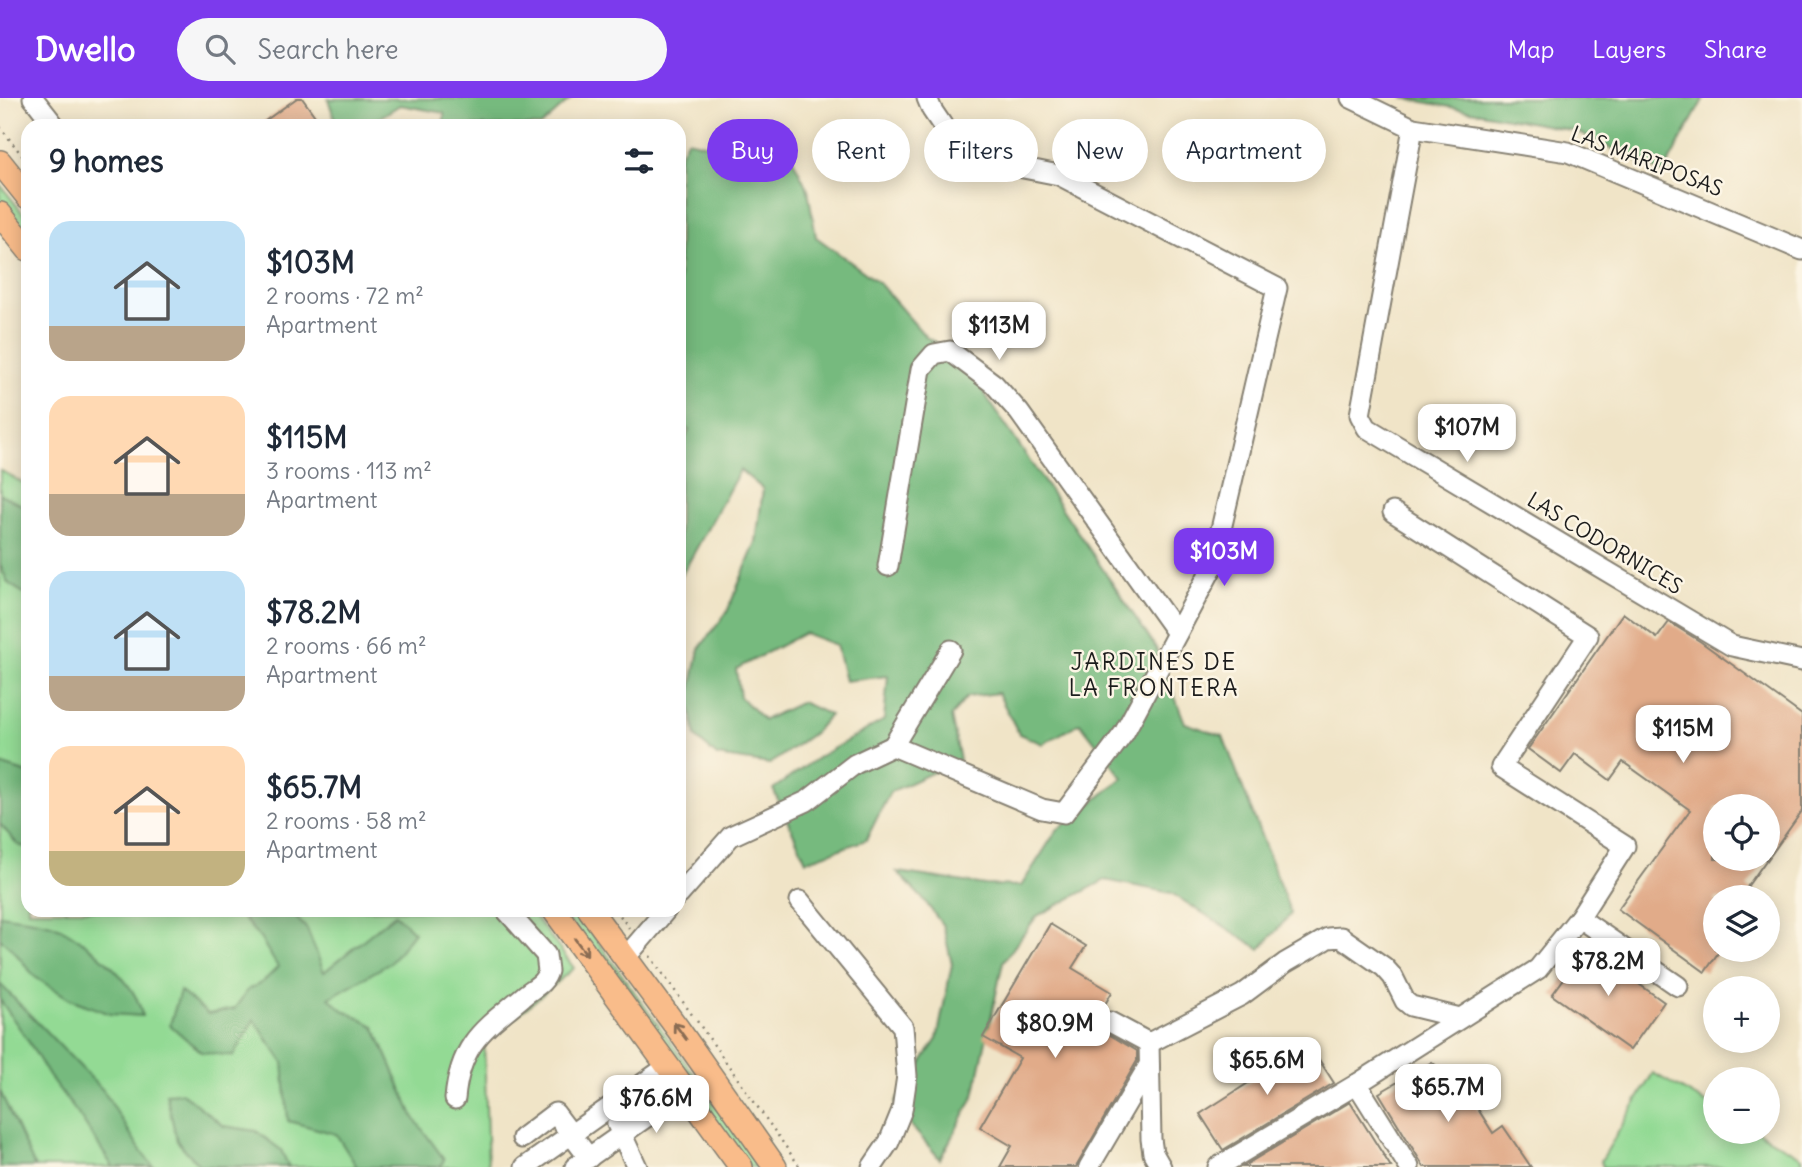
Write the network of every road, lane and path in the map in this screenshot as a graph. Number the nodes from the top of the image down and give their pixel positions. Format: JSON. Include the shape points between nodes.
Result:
{"nodes":[{"id":1,"x":33,"y":98,"type":"edge"},
{"id":2,"x":927,"y":98,"type":"edge"},
{"id":3,"x":1351,"y":98,"type":"edge"},
{"id":4,"x":50,"y":119,"type":"edge"},
{"id":5,"x":0,"y":127,"type":"edge"},
{"id":6,"x":1413,"y":128,"type":"junction"},
{"id":7,"x":21,"y":154,"type":"edge"},
{"id":8,"x":0,"y":162,"type":"edge"},
{"id":9,"x":21,"y":188,"type":"edge"},
{"id":10,"x":0,"y":214,"type":"edge"},
{"id":11,"x":21,"y":240,"type":"edge"},
{"id":12,"x":1802,"y":250,"type":"edge"},
{"id":13,"x":1393,"y":512,"type":"dead end"},
{"id":14,"x":888,"y":566,"type":"dead end"},
{"id":15,"x":1177,"y":633,"type":"junction"},
{"id":16,"x":951,"y":650,"type":"dead end"},
{"id":17,"x":1802,"y":661,"type":"edge"},
{"id":18,"x":893,"y":746,"type":"junction"},
{"id":19,"x":686,"y":887,"type":"edge"},
{"id":20,"x":800,"y":901,"type":"dead end"},
{"id":21,"x":512,"y":917,"type":"edge"},
{"id":22,"x":559,"y":917,"type":"edge"},
{"id":23,"x":595,"y":917,"type":"edge"},
{"id":24,"x":660,"y":917,"type":"edge"},
{"id":25,"x":1579,"y":918,"type":"junction"},
{"id":26,"x":626,"y":957,"type":"junction"},
{"id":27,"x":1678,"y":986,"type":"dead end"},
{"id":28,"x":1460,"y":1018,"type":"junction"},
{"id":29,"x":1110,"y":1022,"type":"dead end"},
{"id":30,"x":1149,"y":1043,"type":"junction"},
{"id":31,"x":1150,"y":1064,"type":"junction"},
{"id":32,"x":668,"y":1066,"type":"junction"},
{"id":33,"x":1357,"y":1084,"type":"junction"},
{"id":34,"x":685,"y":1090,"type":"junction"},
{"id":35,"x":455,"y":1099,"type":"dead end"},
{"id":36,"x":608,"y":1110,"type":"junction"},
{"id":37,"x":623,"y":1134,"type":"junction"},
{"id":38,"x":572,"y":1136,"type":"junction"},
{"id":39,"x":522,"y":1138,"type":"dead end"},
{"id":40,"x":582,"y":1162,"type":"edge"},
{"id":41,"x":525,"y":1167,"type":"edge"},
{"id":42,"x":637,"y":1167,"type":"edge"},
{"id":43,"x":741,"y":1167,"type":"edge"},
{"id":44,"x":775,"y":1167,"type":"edge"},
{"id":45,"x":872,"y":1167,"type":"edge"},
{"id":46,"x":1088,"y":1167,"type":"edge"},
{"id":47,"x":1161,"y":1167,"type":"edge"},
{"id":48,"x":1218,"y":1167,"type":"edge"},
{"id":49,"x":1409,"y":1167,"type":"edge"}],
"edges":[{"from":1,"to":4,"type":"street"},
{"from":2,"to":15,"type":"street","via":[[963,156],[1059,175],[1277,288],[1212,568]]},
{"from":3,"to":6,"type":"street","name":"LAS MARIPOSAS"},
{"from":5,"to":7,"type":"path"},
{"from":6,"to":12,"type":"street","name":"LAS MARIPOSAS","via":[[1568,152]]},
{"from":6,"to":17,"type":"street","name":"LAS CODORNICES","via":[[1360,415],[1367,428],[1732,646]]},
{"from":8,"to":9,"type":"main road"},
{"from":10,"to":11,"type":"main road"},
{"from":13,"to":25,"type":"street","via":[[1588,636],[1501,767],[1625,846]]},
{"from":14,"to":15,"type":"street","via":[[922,369],[934,354],[950,351],[1019,411]]},
{"from":15,"to":18,"type":"street","via":[[1124,733],[1064,813],[1042,809]]},
{"from":16,"to":18,"type":"street"},
{"from":18,"to":19,"type":"street","via":[[855,764],[807,801],[731,836]]},
{"from":20,"to":45,"type":"street","via":[[903,1027],[904,1101],[889,1142]]},
{"from":21,"to":35,"type":"street","via":[[546,955],[548,971],[544,981],[472,1042],[460,1069]]},
{"from":22,"to":32,"type":"main road","one_way":true},
{"from":23,"to":26,"type":"main road"},
{"from":24,"to":26,"type":"street"},
{"from":25,"to":27,"type":"street"},
{"from":25,"to":28,"type":"street","via":[[1538,969]]},
{"from":44,"to":26,"type":"main road","one_way":true},
{"from":28,"to":30,"type":"street","via":[[1410,1006],[1384,967],[1341,937],[1328,938],[1242,995]]},
{"from":28,"to":33,"type":"street"},
{"from":29,"to":30,"type":"street"},
{"from":30,"to":31,"type":"street"},
{"from":31,"to":46,"type":"street"},
{"from":31,"to":47,"type":"street","via":[[1151,1139]]},
{"from":32,"to":34,"type":"main road"},
{"from":32,"to":36,"type":"street"},
{"from":33,"to":48,"type":"street"},
{"from":33,"to":49,"type":"street"},
{"from":34,"to":37,"type":"street"},
{"from":34,"to":43,"type":"main road"},
{"from":36,"to":37,"type":"street"},
{"from":36,"to":38,"type":"street"},
{"from":37,"to":40,"type":"street"},
{"from":37,"to":42,"type":"street"},
{"from":38,"to":39,"type":"street","via":[[555,1113]]},
{"from":38,"to":40,"type":"street"},
{"from":38,"to":41,"type":"street"}]}
